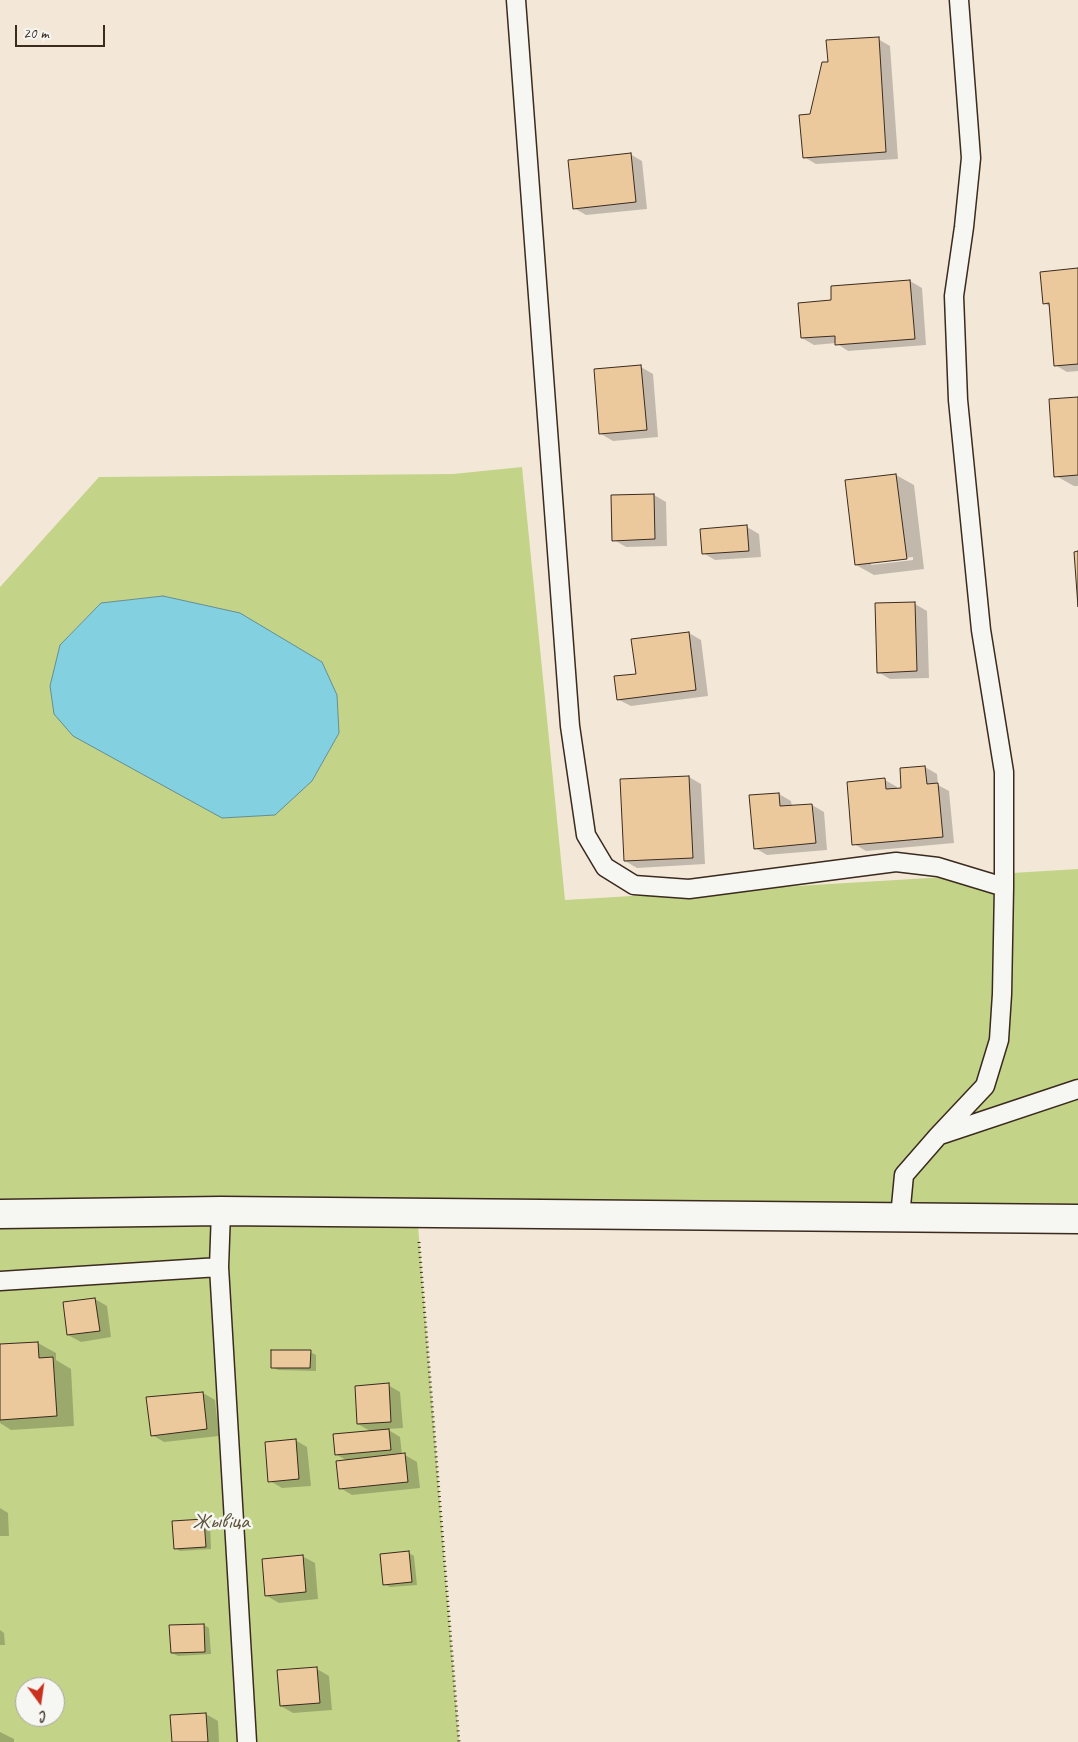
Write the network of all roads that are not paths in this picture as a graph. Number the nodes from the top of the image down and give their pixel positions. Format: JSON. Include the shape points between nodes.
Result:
{"nodes":[{"id":1,"x":516,"y":0,"type":"edge"},
{"id":2,"x":959,"y":0,"type":"edge"},
{"id":3,"x":1004,"y":887,"type":"junction"},
{"id":4,"x":1078,"y":1089,"type":"edge"},
{"id":5,"x":938,"y":1136,"type":"junction"},
{"id":6,"x":221,"y":1211,"type":"junction"},
{"id":7,"x":0,"y":1214,"type":"edge"},
{"id":8,"x":900,"y":1217,"type":"junction"},
{"id":9,"x":1078,"y":1219,"type":"edge"},
{"id":10,"x":219,"y":1267,"type":"junction"},
{"id":11,"x":0,"y":1281,"type":"edge"},
{"id":12,"x":247,"y":1742,"type":"edge"}],
"edges":[{"from":1,"to":3,"type":"lane","via":[[570,726],[586,835],[605,866],[634,885],[689,889],[896,862],[938,867]]},
{"from":2,"to":3,"type":"lane","via":[[971,158],[954,296],[958,400],[981,630],[1004,772]]},
{"from":3,"to":5,"type":"lane","via":[[999,1040],[985,1086]]},
{"from":4,"to":5,"type":"lane"},
{"from":5,"to":8,"type":"lane","via":[[904,1175]]},
{"from":6,"to":7,"type":"street"},
{"from":6,"to":8,"type":"street"},
{"from":6,"to":10,"type":"lane"},
{"from":8,"to":9,"type":"street"},
{"from":10,"to":11,"type":"lane"},
{"from":10,"to":12,"type":"lane"}]}
